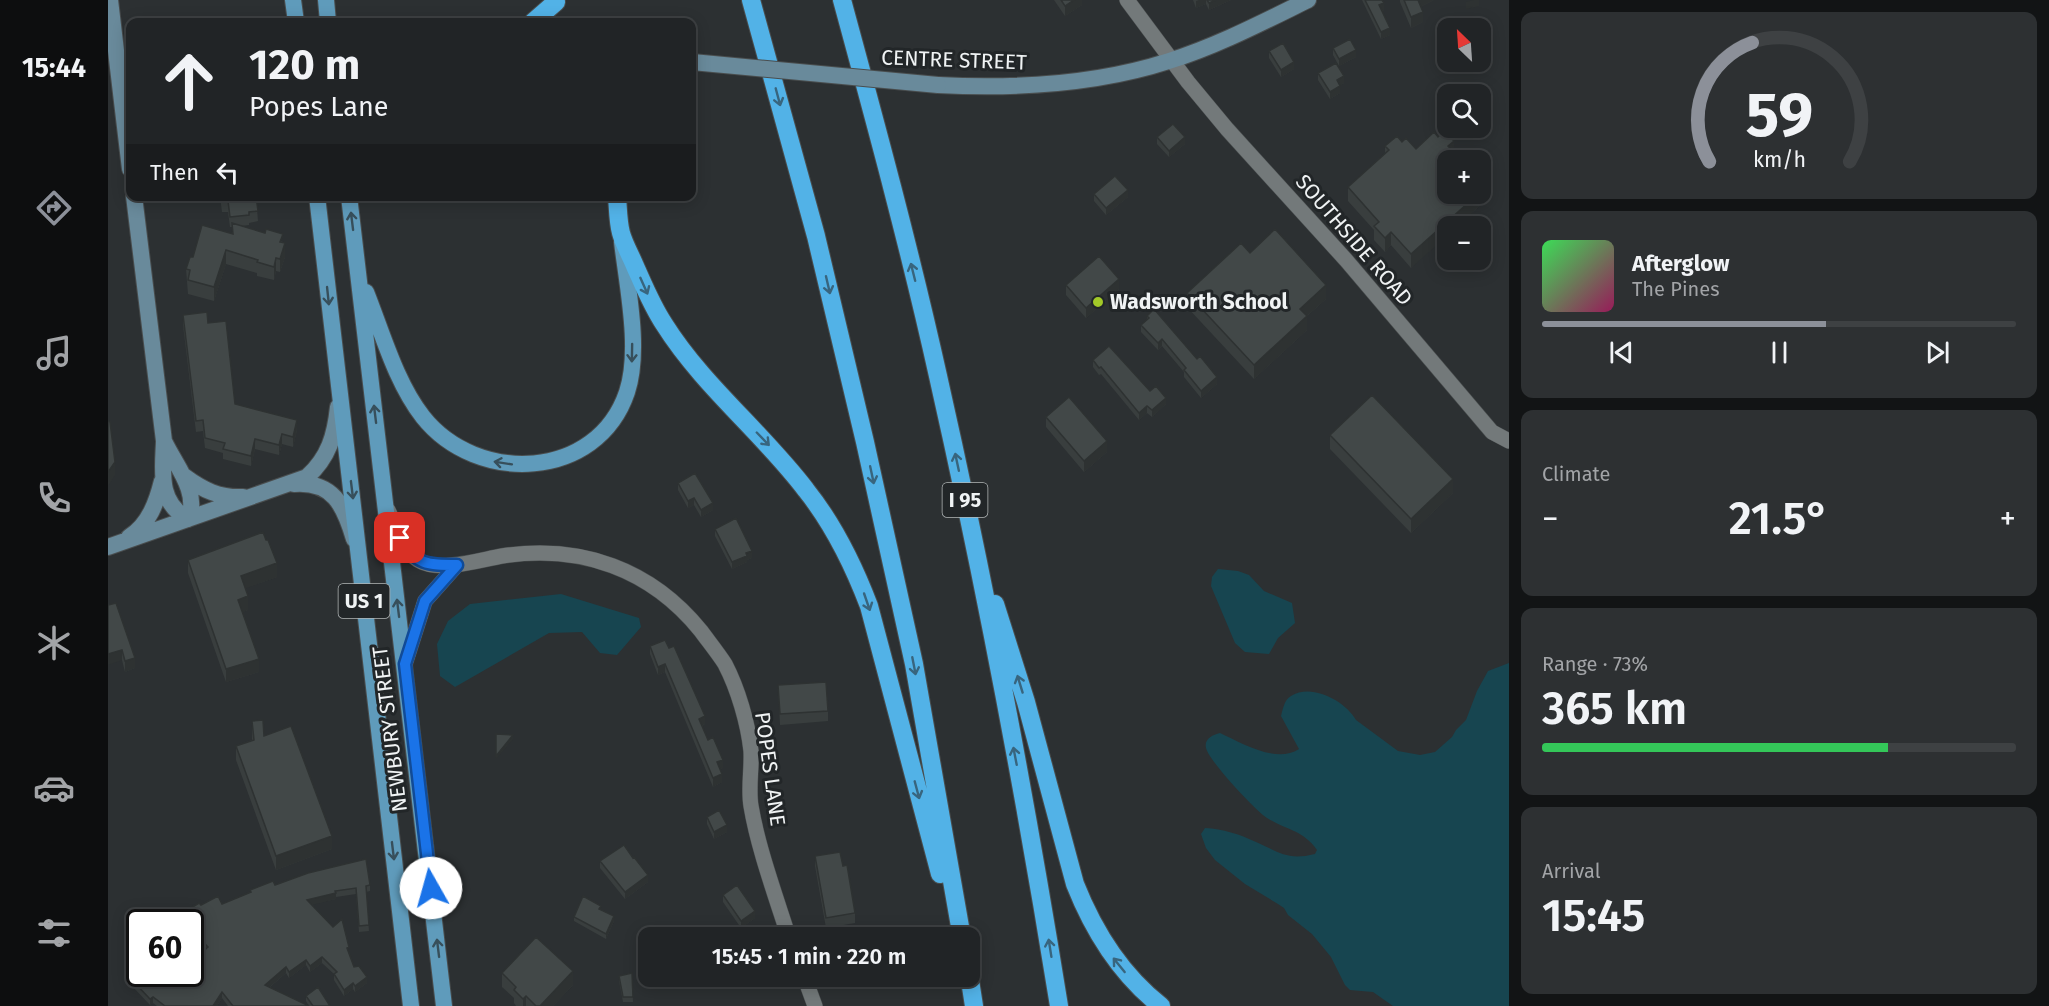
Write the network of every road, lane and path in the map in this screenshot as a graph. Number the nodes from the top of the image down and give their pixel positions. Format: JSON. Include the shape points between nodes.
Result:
{"nodes":[{"id":1,"x":110,"y":0,"type":"edge"},
{"id":2,"x":751,"y":0,"type":"edge"},
{"id":3,"x":842,"y":0,"type":"edge"},
{"id":4,"x":1127,"y":0,"type":"edge"},
{"id":5,"x":1308,"y":0,"type":"edge"},
{"id":6,"x":556,"y":1,"type":"edge"},
{"id":7,"x":537,"y":18,"type":"edge"},
{"id":8,"x":552,"y":18,"type":"edge"},
{"id":9,"x":113,"y":25,"type":"junction"},
{"id":10,"x":126,"y":46,"type":"edge"},
{"id":11,"x":1172,"y":61,"type":"junction"},
{"id":12,"x":696,"y":62,"type":"edge"},
{"id":13,"x":126,"y":81,"type":"edge"},
{"id":14,"x":135,"y":201,"type":"edge"},
{"id":15,"x":318,"y":201,"type":"edge"},
{"id":16,"x":350,"y":201,"type":"edge"},
{"id":17,"x":618,"y":201,"type":"edge"},
{"id":18,"x":621,"y":232,"type":"junction"},
{"id":19,"x":358,"y":272,"type":"junction"},
{"id":20,"x":340,"y":396,"type":"junction"},
{"id":21,"x":164,"y":441,"type":"junction"},
{"id":22,"x":1509,"y":441,"type":"edge"},
{"id":23,"x":183,"y":476,"type":"junction"},
{"id":24,"x":162,"y":480,"type":"junction"},
{"id":25,"x":287,"y":484,"type":"junction"},
{"id":26,"x":258,"y":495,"type":"junction"},
{"id":27,"x":386,"y":504,"type":"junction"},
{"id":28,"x":188,"y":519,"type":"junction"},
{"id":29,"x":973,"y":540,"type":"junction"},
{"id":30,"x":114,"y":545,"type":"edge"},
{"id":31,"x":360,"y":560,"type":"junction"},
{"id":32,"x":457,"y":565,"type":"junction"},
{"id":33,"x":405,"y":664,"type":"junction"},
{"id":34,"x":786,"y":927,"type":"edge"},
{"id":35,"x":957,"y":927,"type":"edge"},
{"id":36,"x":958,"y":927,"type":"edge"},
{"id":37,"x":808,"y":987,"type":"edge"},
{"id":38,"x":971,"y":987,"type":"edge"},
{"id":39,"x":411,"y":1006,"type":"edge"},
{"id":40,"x":444,"y":1006,"type":"edge"},
{"id":41,"x":815,"y":1006,"type":"edge"},
{"id":42,"x":974,"y":1006,"type":"edge"},
{"id":43,"x":1059,"y":1006,"type":"edge"},
{"id":44,"x":1161,"y":1006,"type":"edge"}],
"edges":[{"from":1,"to":9,"type":"main road"},
{"from":2,"to":36,"type":"highway","one_way":true,"via":[[816,236],[865,442],[914,664]]},
{"from":29,"to":3,"type":"highway","number":"I 95","one_way":true,"via":[[938,374]]},
{"from":4,"to":11,"type":"street","name":"SOUTHSIDE ROAD"},
{"from":5,"to":11,"type":"main road","name":"CENTRE STREET"},
{"from":6,"to":7,"type":"highway"},
{"from":6,"to":8,"type":"highway"},
{"from":9,"to":10,"type":"main road"},
{"from":9,"to":13,"type":"main road"},
{"from":11,"to":12,"type":"main road","name":"CENTRE STREET","bridge":true,"via":[[1141,70],[1015,87],[938,85]]},
{"from":11,"to":22,"type":"street","name":"SOUTHSIDE ROAD","via":[[1492,432]]},
{"from":14,"to":21,"type":"main road"},
{"from":15,"to":20,"type":"main road","name":"NEWBURY STREET","number":"US 1","one_way":true},
{"from":19,"to":16,"type":"main road","name":"NEWBURY STREET","number":"US 1","one_way":true},
{"from":17,"to":18,"type":"highway"},
{"from":18,"to":19,"type":"main road","one_way":true,"via":[[633,345],[627,391],[610,425],[595,439],[562,457],[531,465],[497,463],[479,456],[457,446],[423,417],[394,363]]},
{"from":18,"to":35,"type":"highway","one_way":true,"via":[[664,324],[715,389],[806,489],[856,572],[869,606]]},
{"from":27,"to":19,"type":"main road","name":"NEWBURY STREET","number":"US 1","one_way":true},
{"from":20,"to":25,"type":"main road","via":[[331,445],[324,458],[307,477]]},
{"from":20,"to":31,"type":"main road","name":"NEWBURY STREET","number":"US 1","one_way":true},
{"from":21,"to":23,"type":"main road"},
{"from":21,"to":24,"type":"main road"},
{"from":23,"to":26,"type":"main road","via":[[225,497]]},
{"from":23,"to":28,"type":"main road","via":[[191,502]]},
{"from":24,"to":28,"type":"main road","via":[[173,505]]},
{"from":24,"to":30,"type":"main road","via":[[144,523],[135,534]]},
{"from":25,"to":26,"type":"main road"},
{"from":25,"to":31,"type":"main road","via":[[318,485],[335,496],[350,525]]},
{"from":26,"to":28,"type":"main road"},
{"from":27,"to":32,"type":"street","name":"POPES LANE","via":[[409,553],[419,561]]},
{"from":33,"to":27,"type":"main road","name":"NEWBURY STREET","number":"US 1","one_way":true},
{"from":28,"to":30,"type":"main road"},
{"from":43,"to":29,"type":"highway","number":"I 95","one_way":true},
{"from":44,"to":29,"type":"highway","one_way":true,"via":[[1114,959],[1086,912],[1007,638]]},
{"from":31,"to":39,"type":"main road","name":"NEWBURY STREET","number":"US 1","one_way":true},
{"from":32,"to":33,"type":"street","via":[[425,601]]},
{"from":32,"to":34,"type":"street","name":"POPES LANE","via":[[529,553],[577,556],[639,577],[663,591],[685,612],[725,664],[746,724],[751,751],[751,805]]},
{"from":40,"to":33,"type":"main road","name":"NEWBURY STREET","number":"US 1","one_way":true},
{"from":37,"to":41,"type":"street"},
{"from":38,"to":42,"type":"highway"}]}
